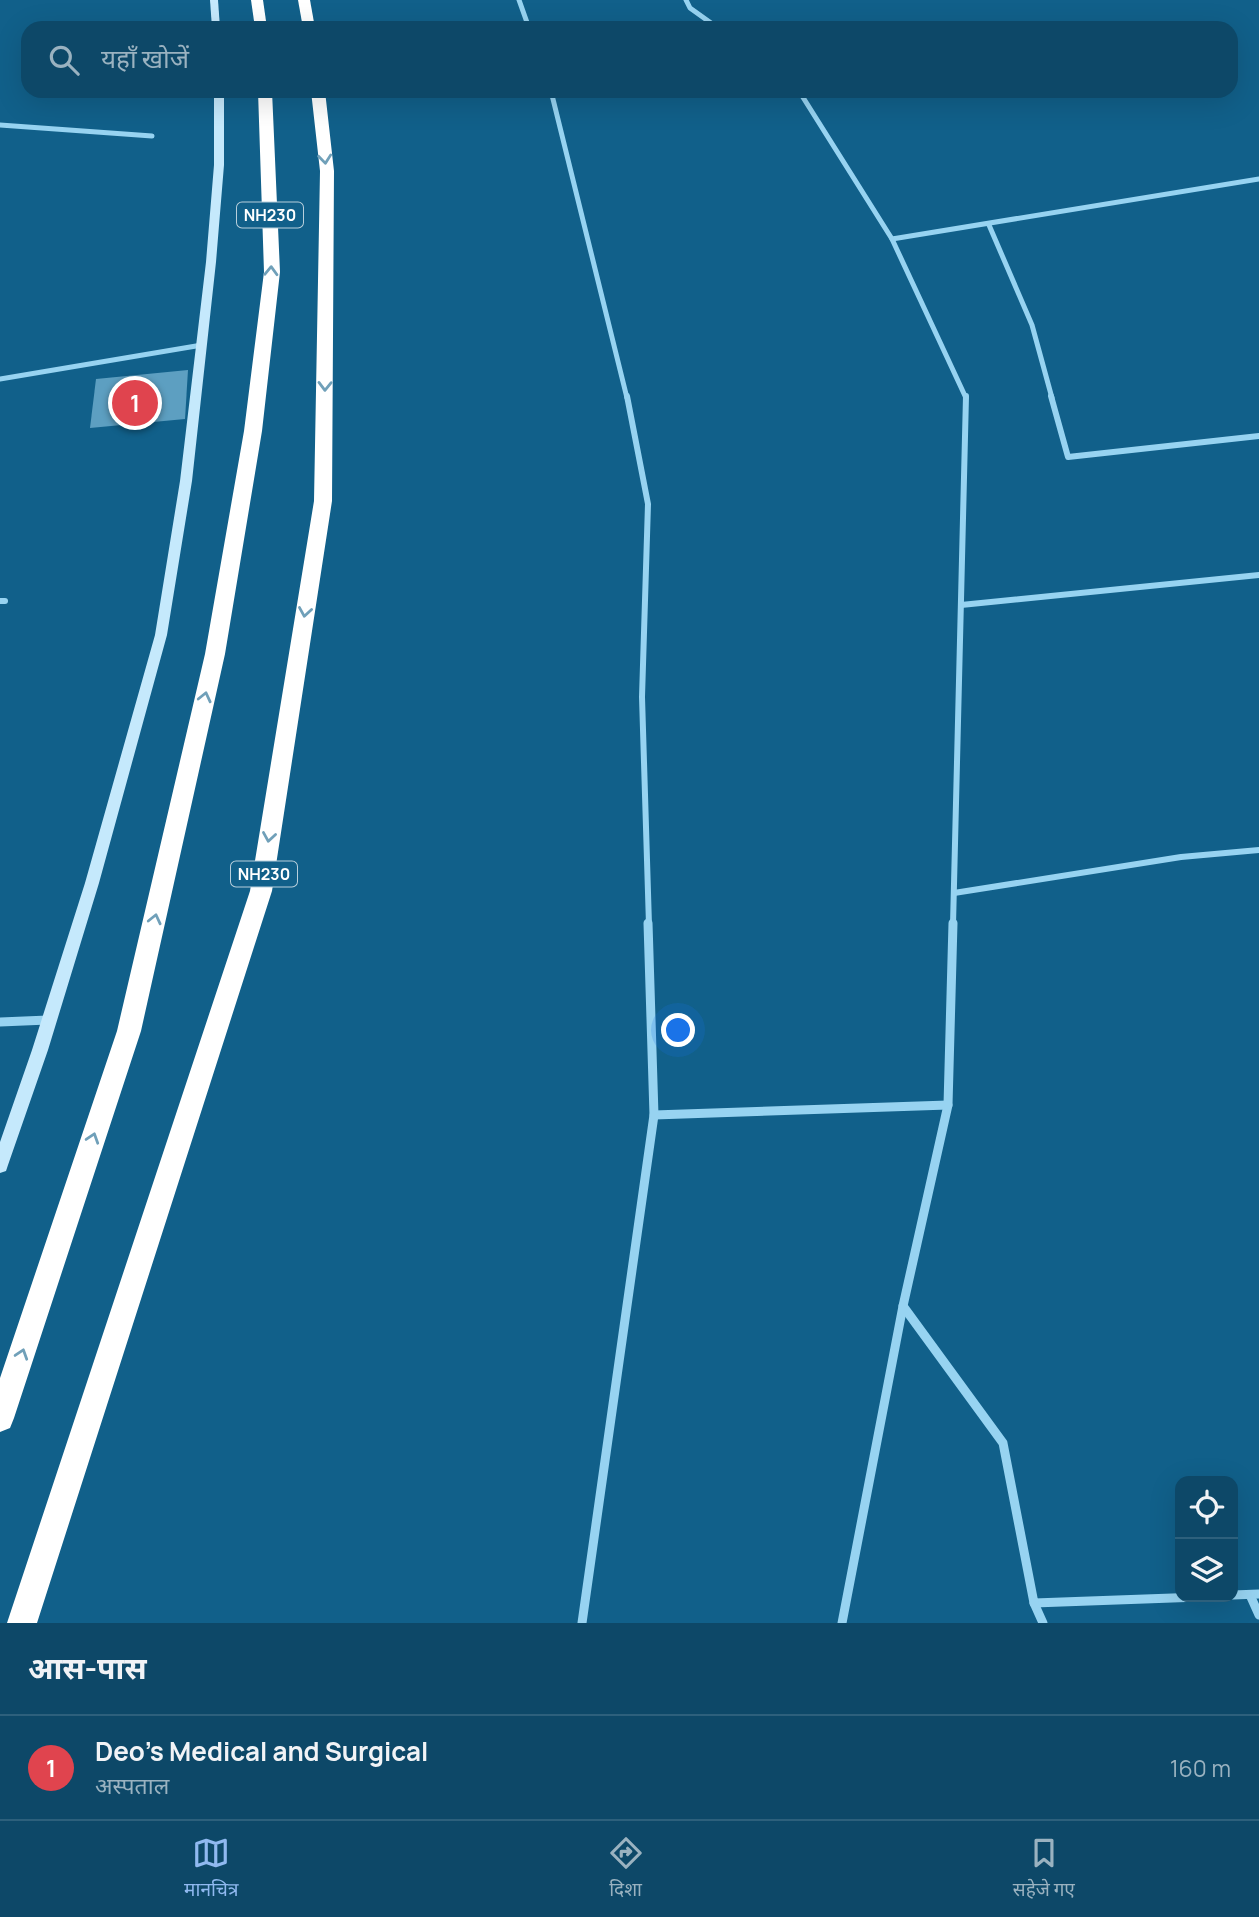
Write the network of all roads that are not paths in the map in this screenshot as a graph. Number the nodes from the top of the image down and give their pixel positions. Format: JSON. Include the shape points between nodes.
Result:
{"nodes":[{"id":1,"x":214,"y":0,"type":"edge"},
{"id":2,"x":257,"y":0,"type":"edge"},
{"id":3,"x":304,"y":0,"type":"edge"},
{"id":4,"x":519,"y":0,"type":"edge"},
{"id":5,"x":686,"y":0,"type":"edge"},
{"id":6,"x":216,"y":21,"type":"edge"},
{"id":7,"x":260,"y":21,"type":"edge"},
{"id":8,"x":308,"y":21,"type":"edge"},
{"id":9,"x":526,"y":21,"type":"edge"},
{"id":10,"x":708,"y":21,"type":"edge"},
{"id":11,"x":219,"y":98,"type":"edge"},
{"id":12,"x":265,"y":98,"type":"edge"},
{"id":13,"x":319,"y":98,"type":"edge"},
{"id":14,"x":553,"y":98,"type":"edge"},
{"id":15,"x":803,"y":98,"type":"edge"},
{"id":16,"x":0,"y":125,"type":"edge"},
{"id":17,"x":152,"y":136,"type":"dead end"},
{"id":18,"x":1259,"y":179,"type":"edge"},
{"id":19,"x":989,"y":225,"type":"junction"},
{"id":20,"x":892,"y":239,"type":"junction"},
{"id":21,"x":202,"y":345,"type":"junction"},
{"id":22,"x":0,"y":380,"type":"edge"},
{"id":23,"x":1259,"y":436,"type":"edge"},
{"id":24,"x":1259,"y":575,"type":"edge"},
{"id":25,"x":961,"y":605,"type":"junction"},
{"id":26,"x":1259,"y":850,"type":"edge"},
{"id":27,"x":954,"y":893,"type":"junction"},
{"id":28,"x":49,"y":1020,"type":"junction"},
{"id":29,"x":0,"y":1022,"type":"edge"},
{"id":30,"x":948,"y":1105,"type":"junction"},
{"id":31,"x":654,"y":1115,"type":"junction"},
{"id":32,"x":0,"y":1166,"type":"edge"},
{"id":33,"x":903,"y":1306,"type":"junction"},
{"id":34,"x":0,"y":1418,"type":"edge"},
{"id":35,"x":1255,"y":1595,"type":"edge"},
{"id":36,"x":1175,"y":1598,"type":"edge"},
{"id":37,"x":1034,"y":1603,"type":"junction"},
{"id":38,"x":1259,"y":1615,"type":"edge"},
{"id":39,"x":22,"y":1623,"type":"edge"},
{"id":40,"x":582,"y":1623,"type":"edge"},
{"id":41,"x":842,"y":1623,"type":"edge"},
{"id":42,"x":1043,"y":1623,"type":"edge"}],
"edges":[{"from":1,"to":6,"type":"street"},
{"from":2,"to":7,"type":"highway"},
{"from":3,"to":8,"type":"highway"},
{"from":4,"to":9,"type":"street"},
{"from":5,"to":10,"type":"street"},
{"from":11,"to":21,"type":"street","via":[[219,165]]},
{"from":34,"to":12,"type":"highway","number":"NH230","one_way":true,"via":[[129,1031],[215,654],[253,431],[272,272]]},
{"from":13,"to":39,"type":"highway","number":"NH230","one_way":true,"via":[[327,171],[323,501],[261,891]]},
{"from":14,"to":31,"type":"street","via":[[619,357],[648,504],[642,697]]},
{"from":15,"to":20,"type":"street"},
{"from":16,"to":17,"type":"street"},
{"from":18,"to":19,"type":"street"},
{"from":19,"to":20,"type":"street"},
{"from":19,"to":23,"type":"street","via":[[1032,325],[1068,457]]},
{"from":20,"to":25,"type":"street","via":[[966,395]]},
{"from":21,"to":22,"type":"street"},
{"from":21,"to":28,"type":"street","via":[[161,635]]},
{"from":24,"to":25,"type":"street"},
{"from":25,"to":27,"type":"street"},
{"from":26,"to":27,"type":"street","via":[[1181,857]]},
{"from":27,"to":30,"type":"street"},
{"from":28,"to":29,"type":"street"},
{"from":28,"to":32,"type":"street"},
{"from":30,"to":31,"type":"street"},
{"from":30,"to":33,"type":"street"},
{"from":31,"to":40,"type":"street"},
{"from":33,"to":37,"type":"street","via":[[1003,1443]]},
{"from":33,"to":41,"type":"street"},
{"from":35,"to":38,"type":"street"},
{"from":36,"to":37,"type":"street"},
{"from":37,"to":42,"type":"street"}]}
